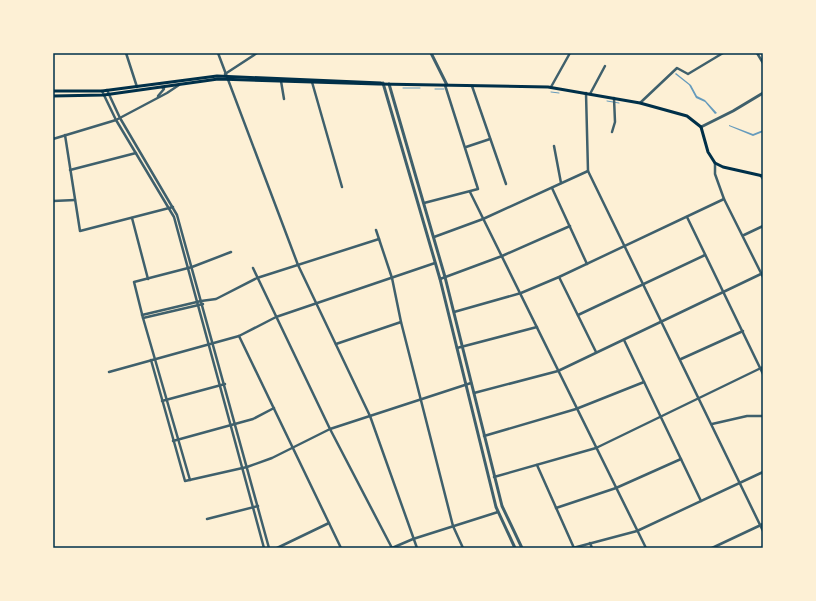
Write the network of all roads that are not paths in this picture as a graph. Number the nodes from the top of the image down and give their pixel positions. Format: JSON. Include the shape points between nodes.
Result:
{"nodes":[{"id":1,"x":126,"y":53,"type":"edge"},
{"id":2,"x":218,"y":53,"type":"edge"},
{"id":3,"x":257,"y":53,"type":"edge"},
{"id":4,"x":431,"y":53,"type":"edge"},
{"id":5,"x":570,"y":53,"type":"edge"},
{"id":6,"x":724,"y":53,"type":"edge"},
{"id":7,"x":757,"y":53,"type":"edge"},
{"id":8,"x":763,"y":63,"type":"edge"},
{"id":9,"x":606,"y":66,"type":"dead end"},
{"id":10,"x":226,"y":76,"type":"junction"},
{"id":11,"x":280,"y":81,"type":"junction"},
{"id":12,"x":312,"y":81,"type":"junction"},
{"id":13,"x":382,"y":83,"type":"junction"},
{"id":14,"x":389,"y":84,"type":"junction"},
{"id":15,"x":179,"y":85,"type":"junction"},
{"id":16,"x":446,"y":85,"type":"junction"},
{"id":17,"x":472,"y":85,"type":"junction"},
{"id":18,"x":162,"y":87,"type":"junction"},
{"id":19,"x":551,"y":87,"type":"junction"},
{"id":20,"x":137,"y":88,"type":"junction"},
{"id":21,"x":102,"y":91,"type":"junction"},
{"id":22,"x":53,"y":92,"type":"edge"},
{"id":23,"x":108,"y":92,"type":"junction"},
{"id":24,"x":763,"y":92,"type":"edge"},
{"id":25,"x":586,"y":93,"type":"junction"},
{"id":26,"x":590,"y":94,"type":"junction"},
{"id":27,"x":104,"y":95,"type":"junction"},
{"id":28,"x":53,"y":96,"type":"edge"},
{"id":29,"x":157,"y":97,"type":"junction"},
{"id":30,"x":614,"y":98,"type":"junction"},
{"id":31,"x":284,"y":99,"type":"dead end"},
{"id":32,"x":640,"y":103,"type":"junction"},
{"id":33,"x":120,"y":118,"type":"junction"},
{"id":34,"x":116,"y":120,"type":"junction"},
{"id":35,"x":701,"y":127,"type":"junction"},
{"id":36,"x":612,"y":132,"type":"dead end"},
{"id":37,"x":65,"y":135,"type":"junction"},
{"id":38,"x":53,"y":139,"type":"edge"},
{"id":39,"x":490,"y":139,"type":"junction"},
{"id":40,"x":554,"y":146,"type":"dead end"},
{"id":41,"x":466,"y":147,"type":"junction"},
{"id":42,"x":407,"y":148,"type":"junction"},
{"id":43,"x":402,"y":149,"type":"junction"},
{"id":44,"x":136,"y":153,"type":"junction"},
{"id":45,"x":715,"y":163,"type":"junction"},
{"id":46,"x":70,"y":170,"type":"junction"},
{"id":47,"x":588,"y":171,"type":"junction"},
{"id":48,"x":762,"y":177,"type":"edge"},
{"id":49,"x":561,"y":183,"type":"junction"},
{"id":50,"x":506,"y":184,"type":"dead end"},
{"id":51,"x":342,"y":187,"type":"dead end"},
{"id":52,"x":552,"y":188,"type":"junction"},
{"id":53,"x":470,"y":192,"type":"junction"},
{"id":54,"x":724,"y":199,"type":"junction"},
{"id":55,"x":75,"y":200,"type":"junction"},
{"id":56,"x":53,"y":201,"type":"edge"},
{"id":57,"x":424,"y":203,"type":"junction"},
{"id":58,"x":173,"y":207,"type":"junction"},
{"id":59,"x":169,"y":208,"type":"junction"},
{"id":60,"x":426,"y":212,"type":"junction"},
{"id":61,"x":421,"y":213,"type":"junction"},
{"id":62,"x":687,"y":217,"type":"junction"},
{"id":63,"x":132,"y":218,"type":"junction"},
{"id":64,"x":483,"y":219,"type":"junction"},
{"id":65,"x":570,"y":226,"type":"junction"},
{"id":66,"x":763,"y":226,"type":"edge"},
{"id":67,"x":376,"y":230,"type":"dead end"},
{"id":68,"x":744,"y":235,"type":"junction"},
{"id":69,"x":434,"y":237,"type":"junction"},
{"id":70,"x":379,"y":240,"type":"junction"},
{"id":71,"x":626,"y":246,"type":"junction"},
{"id":72,"x":231,"y":252,"type":"dead end"},
{"id":73,"x":705,"y":255,"type":"junction"},
{"id":74,"x":502,"y":256,"type":"junction"},
{"id":75,"x":435,"y":263,"type":"junction"},
{"id":76,"x":587,"y":264,"type":"junction"},
{"id":77,"x":298,"y":265,"type":"junction"},
{"id":78,"x":192,"y":267,"type":"junction"},
{"id":79,"x":188,"y":268,"type":"junction"},
{"id":80,"x":253,"y":268,"type":"dead end"},
{"id":81,"x":762,"y":274,"type":"edge"},
{"id":82,"x":445,"y":277,"type":"junction"},
{"id":83,"x":559,"y":277,"type":"junction"},
{"id":84,"x":763,"y":277,"type":"edge"},
{"id":85,"x":257,"y":278,"type":"junction"},
{"id":86,"x":392,"y":278,"type":"junction"},
{"id":87,"x":148,"y":279,"type":"junction"},
{"id":88,"x":440,"y":279,"type":"junction"},
{"id":89,"x":644,"y":284,"type":"junction"},
{"id":90,"x":724,"y":292,"type":"junction"},
{"id":91,"x":521,"y":293,"type":"junction"},
{"id":92,"x":202,"y":302,"type":"junction"},
{"id":93,"x":197,"y":304,"type":"junction"},
{"id":94,"x":316,"y":304,"type":"junction"},
{"id":95,"x":454,"y":312,"type":"junction"},
{"id":96,"x":578,"y":315,"type":"junction"},
{"id":97,"x":142,"y":317,"type":"junction"},
{"id":98,"x":276,"y":317,"type":"junction"},
{"id":99,"x":662,"y":321,"type":"junction"},
{"id":100,"x":401,"y":322,"type":"junction"},
{"id":101,"x":537,"y":327,"type":"junction"},
{"id":102,"x":743,"y":331,"type":"junction"},
{"id":103,"x":240,"y":336,"type":"junction"},
{"id":104,"x":624,"y":340,"type":"junction"},
{"id":105,"x":214,"y":344,"type":"junction"},
{"id":106,"x":336,"y":344,"type":"junction"},
{"id":107,"x":209,"y":345,"type":"junction"},
{"id":108,"x":462,"y":347,"type":"junction"},
{"id":109,"x":457,"y":348,"type":"junction"},
{"id":110,"x":596,"y":352,"type":"junction"},
{"id":111,"x":156,"y":359,"type":"junction"},
{"id":112,"x":681,"y":359,"type":"junction"},
{"id":113,"x":151,"y":360,"type":"junction"},
{"id":114,"x":762,"y":368,"type":"edge"},
{"id":115,"x":558,"y":371,"type":"junction"},
{"id":116,"x":109,"y":372,"type":"dead end"},
{"id":117,"x":763,"y":374,"type":"edge"},
{"id":118,"x":644,"y":382,"type":"junction"},
{"id":119,"x":471,"y":383,"type":"junction"},
{"id":120,"x":225,"y":384,"type":"junction"},
{"id":121,"x":466,"y":384,"type":"junction"},
{"id":122,"x":220,"y":385,"type":"junction"},
{"id":123,"x":474,"y":393,"type":"junction"},
{"id":124,"x":699,"y":397,"type":"junction"},
{"id":125,"x":421,"y":399,"type":"junction"},
{"id":126,"x":167,"y":400,"type":"junction"},
{"id":127,"x":162,"y":401,"type":"junction"},
{"id":128,"x":274,"y":408,"type":"junction"},
{"id":129,"x":576,"y":409,"type":"junction"},
{"id":130,"x":370,"y":416,"type":"junction"},
{"id":131,"x":660,"y":416,"type":"junction"},
{"id":132,"x":763,"y":416,"type":"edge"},
{"id":133,"x":480,"y":418,"type":"junction"},
{"id":134,"x":475,"y":420,"type":"junction"},
{"id":135,"x":712,"y":424,"type":"junction"},
{"id":136,"x":235,"y":425,"type":"junction"},
{"id":137,"x":231,"y":426,"type":"junction"},
{"id":138,"x":330,"y":430,"type":"junction"},
{"id":139,"x":484,"y":436,"type":"junction"},
{"id":140,"x":178,"y":440,"type":"junction"},
{"id":141,"x":173,"y":441,"type":"junction"},
{"id":142,"x":292,"y":447,"type":"junction"},
{"id":143,"x":596,"y":448,"type":"junction"},
{"id":144,"x":681,"y":458,"type":"junction"},
{"id":145,"x":537,"y":465,"type":"junction"},
{"id":146,"x":247,"y":467,"type":"junction"},
{"id":147,"x":242,"y":468,"type":"junction"},
{"id":148,"x":763,"y":472,"type":"edge"},
{"id":149,"x":494,"y":477,"type":"junction"},
{"id":150,"x":190,"y":480,"type":"junction"},
{"id":151,"x":740,"y":483,"type":"junction"},
{"id":152,"x":616,"y":488,"type":"junction"},
{"id":153,"x":500,"y":499,"type":"junction"},
{"id":154,"x":494,"y":500,"type":"junction"},
{"id":155,"x":701,"y":501,"type":"junction"},
{"id":156,"x":258,"y":506,"type":"junction"},
{"id":157,"x":253,"y":508,"type":"junction"},
{"id":158,"x":556,"y":508,"type":"junction"},
{"id":159,"x":498,"y":512,"type":"junction"},
{"id":160,"x":207,"y":519,"type":"dead end"},
{"id":161,"x":329,"y":523,"type":"junction"},
{"id":162,"x":762,"y":525,"type":"edge"},
{"id":163,"x":453,"y":526,"type":"junction"},
{"id":164,"x":637,"y":531,"type":"junction"},
{"id":165,"x":763,"y":531,"type":"edge"},
{"id":166,"x":413,"y":539,"type":"junction"},
{"id":167,"x":590,"y":544,"type":"junction"},
{"id":168,"x":264,"y":548,"type":"edge"},
{"id":169,"x":269,"y":548,"type":"edge"},
{"id":170,"x":277,"y":548,"type":"edge"},
{"id":171,"x":341,"y":548,"type":"edge"},
{"id":172,"x":392,"y":548,"type":"edge"},
{"id":173,"x":417,"y":548,"type":"edge"},
{"id":174,"x":463,"y":548,"type":"edge"},
{"id":175,"x":515,"y":548,"type":"edge"},
{"id":176,"x":522,"y":548,"type":"edge"},
{"id":177,"x":574,"y":548,"type":"edge"},
{"id":178,"x":592,"y":548,"type":"edge"},
{"id":179,"x":646,"y":548,"type":"edge"},
{"id":180,"x":712,"y":548,"type":"edge"}],
"edges":[{"from":1,"to":20,"type":"street"},
{"from":2,"to":10,"type":"street"},
{"from":3,"to":10,"type":"street"},
{"from":4,"to":16,"type":"street"},
{"from":5,"to":19,"type":"street"},
{"from":6,"to":32,"type":"street","via":[[689,74],[677,68]]},
{"from":7,"to":8,"type":"street"},
{"from":9,"to":26,"type":"street"},
{"from":10,"to":11,"type":"main road"},
{"from":10,"to":12,"type":"main road"},
{"from":10,"to":15,"type":"main road"},
{"from":10,"to":20,"type":"main road"},
{"from":10,"to":77,"type":"street"},
{"from":11,"to":12,"type":"main road"},
{"from":11,"to":31,"type":"street"},
{"from":12,"to":13,"type":"main road"},
{"from":12,"to":51,"type":"street"},
{"from":13,"to":14,"type":"main road"},
{"from":13,"to":43,"type":"street"},
{"from":14,"to":16,"type":"main road"},
{"from":14,"to":42,"type":"street"},
{"from":15,"to":18,"type":"main road"},
{"from":15,"to":29,"type":"street"},
{"from":16,"to":17,"type":"main road"},
{"from":16,"to":41,"type":"street"},
{"from":17,"to":19,"type":"main road"},
{"from":17,"to":39,"type":"street"},
{"from":18,"to":20,"type":"main road"},
{"from":18,"to":29,"type":"street","via":[[164,90]]},
{"from":19,"to":25,"type":"main road"},
{"from":20,"to":23,"type":"main road"},
{"from":21,"to":22,"type":"main road"},
{"from":21,"to":23,"type":"main road"},
{"from":21,"to":27,"type":"street"},
{"from":23,"to":27,"type":"main road"},
{"from":23,"to":33,"type":"street"},
{"from":24,"to":35,"type":"street"},
{"from":25,"to":26,"type":"main road"},
{"from":25,"to":47,"type":"street"},
{"from":26,"to":30,"type":"main road"},
{"from":27,"to":28,"type":"main road"},
{"from":27,"to":34,"type":"street"},
{"from":29,"to":33,"type":"street"},
{"from":30,"to":32,"type":"main road"},
{"from":30,"to":36,"type":"street","via":[[615,122]]},
{"from":32,"to":35,"type":"main road","via":[[687,116]]},
{"from":33,"to":34,"type":"street"},
{"from":33,"to":58,"type":"street"},
{"from":34,"to":37,"type":"street"},
{"from":34,"to":44,"type":"street"},
{"from":35,"to":45,"type":"main road","via":[[708,152]]},
{"from":37,"to":38,"type":"street"},
{"from":37,"to":46,"type":"street"},
{"from":39,"to":41,"type":"street"},
{"from":39,"to":50,"type":"street"},
{"from":40,"to":49,"type":"street"},
{"from":41,"to":53,"type":"street","via":[[478,187]]},
{"from":42,"to":43,"type":"street"},
{"from":42,"to":57,"type":"street"},
{"from":43,"to":61,"type":"street"},
{"from":44,"to":46,"type":"street"},
{"from":44,"to":59,"type":"street"},
{"from":45,"to":48,"type":"main road"},
{"from":45,"to":54,"type":"street","via":[[715,174]]},
{"from":46,"to":55,"type":"street"},
{"from":47,"to":49,"type":"street"},
{"from":47,"to":71,"type":"street"},
{"from":49,"to":52,"type":"street"},
{"from":52,"to":64,"type":"street"},
{"from":52,"to":65,"type":"street"},
{"from":53,"to":57,"type":"street"},
{"from":53,"to":64,"type":"street"},
{"from":54,"to":62,"type":"street"},
{"from":54,"to":68,"type":"street"},
{"from":55,"to":56,"type":"street"},
{"from":55,"to":63,"type":"street","via":[[80,231]]},
{"from":57,"to":60,"type":"street"},
{"from":58,"to":59,"type":"street"},
{"from":58,"to":78,"type":"street"},
{"from":59,"to":63,"type":"street"},
{"from":59,"to":79,"type":"street","via":[[174,217]]},
{"from":60,"to":61,"type":"street"},
{"from":60,"to":69,"type":"street"},
{"from":61,"to":75,"type":"street"},
{"from":62,"to":71,"type":"street"},
{"from":62,"to":73,"type":"street"},
{"from":63,"to":87,"type":"street"},
{"from":64,"to":69,"type":"street"},
{"from":64,"to":74,"type":"street"},
{"from":65,"to":74,"type":"street"},
{"from":65,"to":76,"type":"street"},
{"from":66,"to":68,"type":"street"},
{"from":67,"to":70,"type":"street"},
{"from":68,"to":81,"type":"street"},
{"from":69,"to":82,"type":"street"},
{"from":70,"to":77,"type":"street"},
{"from":70,"to":86,"type":"street"},
{"from":71,"to":76,"type":"street"},
{"from":71,"to":89,"type":"street"},
{"from":72,"to":78,"type":"street"},
{"from":73,"to":89,"type":"street"},
{"from":73,"to":90,"type":"street"},
{"from":74,"to":82,"type":"street"},
{"from":74,"to":91,"type":"street"},
{"from":75,"to":86,"type":"street"},
{"from":75,"to":88,"type":"street"},
{"from":76,"to":83,"type":"street"},
{"from":77,"to":85,"type":"street"},
{"from":77,"to":94,"type":"street"},
{"from":78,"to":79,"type":"street"},
{"from":78,"to":92,"type":"street"},
{"from":79,"to":87,"type":"street"},
{"from":79,"to":93,"type":"street"},
{"from":80,"to":85,"type":"street"},
{"from":81,"to":84,"type":"street"},
{"from":81,"to":90,"type":"street"},
{"from":82,"to":88,"type":"street"},
{"from":82,"to":95,"type":"street"},
{"from":83,"to":91,"type":"street"},
{"from":83,"to":96,"type":"street"},
{"from":85,"to":92,"type":"street","via":[[224,296]]},
{"from":85,"to":98,"type":"street"},
{"from":86,"to":94,"type":"street"},
{"from":86,"to":100,"type":"street"},
{"from":87,"to":97,"type":"street","via":[[134,282]]},
{"from":88,"to":109,"type":"street"},
{"from":89,"to":96,"type":"street"},
{"from":89,"to":99,"type":"street"},
{"from":90,"to":99,"type":"street"},
{"from":90,"to":102,"type":"street"},
{"from":91,"to":95,"type":"street"},
{"from":91,"to":101,"type":"street"},
{"from":92,"to":93,"type":"street"},
{"from":92,"to":105,"type":"street"},
{"from":93,"to":97,"type":"street"},
{"from":93,"to":107,"type":"street"},
{"from":94,"to":98,"type":"street"},
{"from":94,"to":106,"type":"street"},
{"from":95,"to":108,"type":"street"},
{"from":96,"to":110,"type":"street"},
{"from":97,"to":111,"type":"street"},
{"from":98,"to":103,"type":"street"},
{"from":98,"to":138,"type":"street"},
{"from":99,"to":104,"type":"street"},
{"from":99,"to":112,"type":"street"},
{"from":100,"to":106,"type":"street"},
{"from":100,"to":125,"type":"street"},
{"from":101,"to":108,"type":"street"},
{"from":101,"to":115,"type":"street"},
{"from":102,"to":112,"type":"street"},
{"from":102,"to":114,"type":"street"},
{"from":103,"to":105,"type":"street"},
{"from":103,"to":128,"type":"street"},
{"from":104,"to":110,"type":"street"},
{"from":104,"to":118,"type":"street"},
{"from":105,"to":107,"type":"street"},
{"from":105,"to":120,"type":"street"},
{"from":106,"to":130,"type":"street"},
{"from":107,"to":111,"type":"street"},
{"from":107,"to":122,"type":"street"},
{"from":108,"to":109,"type":"street"},
{"from":108,"to":119,"type":"street"},
{"from":109,"to":121,"type":"street"},
{"from":110,"to":115,"type":"street"},
{"from":111,"to":113,"type":"street"},
{"from":111,"to":126,"type":"street"},
{"from":112,"to":124,"type":"street"},
{"from":113,"to":116,"type":"street"},
{"from":113,"to":127,"type":"street"},
{"from":114,"to":117,"type":"street"},
{"from":114,"to":124,"type":"street"},
{"from":115,"to":123,"type":"street"},
{"from":115,"to":129,"type":"street"},
{"from":118,"to":129,"type":"street"},
{"from":118,"to":131,"type":"street"},
{"from":119,"to":121,"type":"street"},
{"from":119,"to":123,"type":"street"},
{"from":120,"to":122,"type":"street"},
{"from":120,"to":136,"type":"street"},
{"from":121,"to":125,"type":"street"},
{"from":121,"to":134,"type":"street"},
{"from":122,"to":126,"type":"street"},
{"from":122,"to":137,"type":"street"},
{"from":123,"to":133,"type":"street"},
{"from":124,"to":131,"type":"street"},
{"from":124,"to":135,"type":"street"},
{"from":125,"to":130,"type":"street"},
{"from":125,"to":163,"type":"street"},
{"from":126,"to":127,"type":"street"},
{"from":126,"to":140,"type":"street"},
{"from":127,"to":141,"type":"street"},
{"from":128,"to":136,"type":"street","via":[[254,419]]},
{"from":128,"to":142,"type":"street"},
{"from":129,"to":139,"type":"street"},
{"from":129,"to":143,"type":"street"},
{"from":130,"to":138,"type":"street"},
{"from":130,"to":166,"type":"street"},
{"from":131,"to":143,"type":"street"},
{"from":131,"to":144,"type":"street"},
{"from":132,"to":135,"type":"street","via":[[747,416]]},
{"from":133,"to":134,"type":"street"},
{"from":133,"to":139,"type":"street"},
{"from":134,"to":154,"type":"street"},
{"from":135,"to":151,"type":"street"},
{"from":136,"to":137,"type":"street"},
{"from":136,"to":146,"type":"street"},
{"from":137,"to":140,"type":"street"},
{"from":137,"to":147,"type":"street"},
{"from":138,"to":142,"type":"street"},
{"from":138,"to":172,"type":"street"},
{"from":139,"to":149,"type":"street"},
{"from":140,"to":141,"type":"street"},
{"from":140,"to":150,"type":"street"},
{"from":141,"to":150,"type":"street","via":[[185,481]]},
{"from":142,"to":146,"type":"street"},
{"from":142,"to":161,"type":"street"},
{"from":143,"to":145,"type":"street"},
{"from":143,"to":152,"type":"street"},
{"from":144,"to":152,"type":"street"},
{"from":144,"to":155,"type":"street"},
{"from":145,"to":149,"type":"street"},
{"from":145,"to":158,"type":"street"},
{"from":146,"to":147,"type":"street"},
{"from":146,"to":156,"type":"street"},
{"from":147,"to":150,"type":"street"},
{"from":147,"to":157,"type":"street"},
{"from":148,"to":151,"type":"street"},
{"from":149,"to":153,"type":"street"},
{"from":151,"to":155,"type":"street"},
{"from":151,"to":162,"type":"street"},
{"from":152,"to":158,"type":"street"},
{"from":152,"to":164,"type":"street"},
{"from":153,"to":154,"type":"street"},
{"from":153,"to":176,"type":"street"},
{"from":154,"to":159,"type":"street"},
{"from":155,"to":164,"type":"street"},
{"from":156,"to":157,"type":"street"},
{"from":156,"to":169,"type":"street"},
{"from":157,"to":160,"type":"street"},
{"from":157,"to":168,"type":"street"},
{"from":158,"to":177,"type":"street"},
{"from":159,"to":163,"type":"street"},
{"from":159,"to":175,"type":"street"},
{"from":161,"to":170,"type":"street"},
{"from":161,"to":171,"type":"street"},
{"from":162,"to":165,"type":"street"},
{"from":162,"to":180,"type":"street"},
{"from":163,"to":166,"type":"street"},
{"from":163,"to":174,"type":"street"},
{"from":164,"to":167,"type":"street"},
{"from":164,"to":179,"type":"street"},
{"from":166,"to":172,"type":"street"},
{"from":166,"to":173,"type":"street"},
{"from":167,"to":177,"type":"street"},
{"from":167,"to":178,"type":"street"}]}
